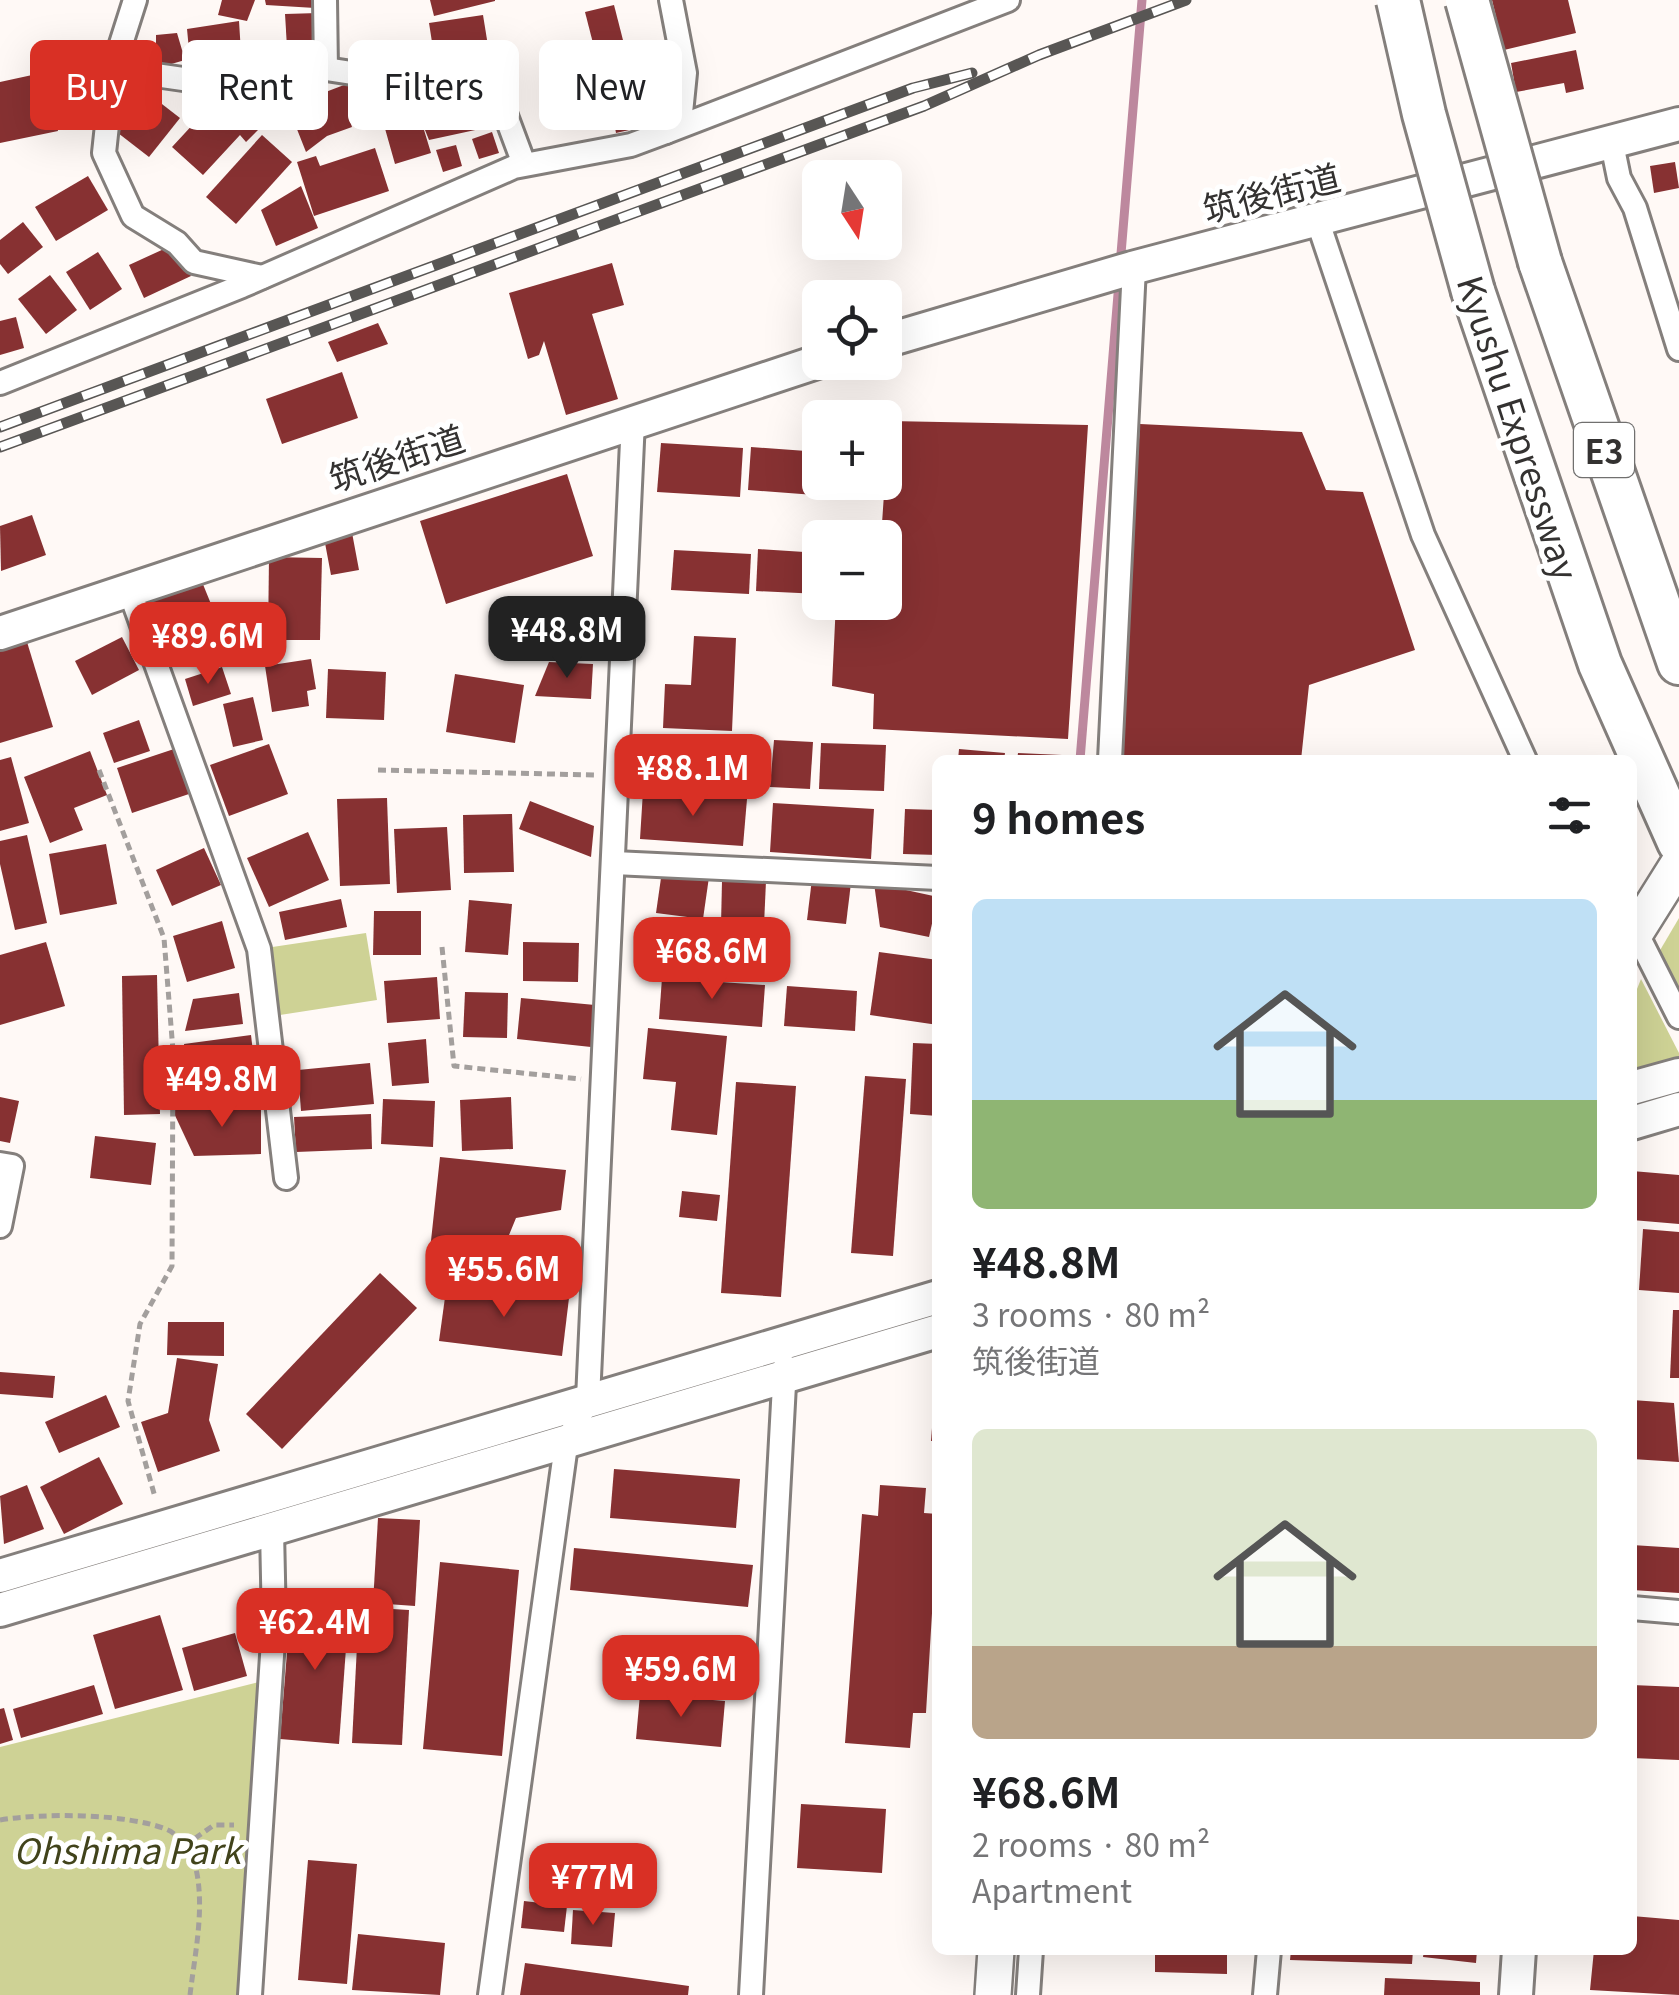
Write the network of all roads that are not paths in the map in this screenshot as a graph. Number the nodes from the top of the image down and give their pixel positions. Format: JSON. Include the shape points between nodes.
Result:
{"nodes":[{"id":1,"x":135,"y":0,"type":"edge"},
{"id":2,"x":324,"y":0,"type":"edge"},
{"id":3,"x":671,"y":0,"type":"edge"},
{"id":4,"x":1008,"y":0,"type":"edge"},
{"id":5,"x":1398,"y":0,"type":"edge"},
{"id":6,"x":1467,"y":0,"type":"edge"},
{"id":7,"x":122,"y":40,"type":"edge"},
{"id":8,"x":325,"y":40,"type":"edge"},
{"id":9,"x":328,"y":69,"type":"edge"},
{"id":10,"x":1679,"y":124,"type":"edge"},
{"id":11,"x":106,"y":130,"type":"edge"},
{"id":12,"x":666,"y":132,"type":"junction"},
{"id":13,"x":1610,"y":140,"type":"junction"},
{"id":14,"x":524,"y":164,"type":"junction"},
{"id":15,"x":1318,"y":222,"type":"junction"},
{"id":16,"x":1124,"y":270,"type":"junction"},
{"id":17,"x":262,"y":277,"type":"junction"},
{"id":18,"x":902,"y":335,"type":"edge"},
{"id":19,"x":1679,"y":349,"type":"edge"},
{"id":20,"x":802,"y":367,"type":"edge"},
{"id":21,"x":0,"y":383,"type":"edge"},
{"id":22,"x":633,"y":420,"type":"junction"},
{"id":23,"x":129,"y":590,"type":"junction"},
{"id":24,"x":0,"y":633,"type":"edge"},
{"id":25,"x":1674,"y":651,"type":"edge"},
{"id":26,"x":1110,"y":755,"type":"edge"},
{"id":27,"x":1524,"y":755,"type":"edge"},
{"id":28,"x":1679,"y":842,"type":"edge"},
{"id":29,"x":614,"y":863,"type":"junction"},
{"id":30,"x":1679,"y":863,"type":"edge"},
{"id":31,"x":932,"y":878,"type":"edge"},
{"id":32,"x":1637,"y":930,"type":"edge"},
{"id":33,"x":1637,"y":940,"type":"edge"},
{"id":34,"x":1679,"y":1017,"type":"edge"},
{"id":35,"x":1679,"y":1075,"type":"edge"},
{"id":36,"x":1637,"y":1087,"type":"edge"},
{"id":37,"x":1679,"y":1109,"type":"edge"},
{"id":38,"x":1637,"y":1122,"type":"edge"},
{"id":39,"x":0,"y":1164,"type":"edge"},
{"id":40,"x":286,"y":1178,"type":"dead end"},
{"id":41,"x":0,"y":1226,"type":"edge"},
{"id":42,"x":932,"y":1299,"type":"edge"},
{"id":43,"x":932,"y":1334,"type":"edge"},
{"id":44,"x":783,"y":1342,"type":"junction"},
{"id":45,"x":785,"y":1378,"type":"junction"},
{"id":46,"x":588,"y":1399,"type":"junction"},
{"id":47,"x":566,"y":1445,"type":"junction"},
{"id":48,"x":272,"y":1530,"type":"junction"},
{"id":49,"x":0,"y":1576,"type":"edge"},
{"id":50,"x":1637,"y":1608,"type":"edge"},
{"id":51,"x":0,"y":1610,"type":"edge"},
{"id":52,"x":1679,"y":1612,"type":"edge"},
{"id":53,"x":996,"y":1955,"type":"edge"},
{"id":54,"x":1031,"y":1955,"type":"edge"},
{"id":55,"x":1268,"y":1955,"type":"edge"},
{"id":56,"x":1520,"y":1955,"type":"edge"},
{"id":57,"x":250,"y":1995,"type":"edge"},
{"id":58,"x":490,"y":1995,"type":"edge"},
{"id":59,"x":751,"y":1995,"type":"edge"},
{"id":60,"x":993,"y":1995,"type":"edge"},
{"id":61,"x":1028,"y":1995,"type":"edge"},
{"id":62,"x":1265,"y":1995,"type":"edge"},
{"id":63,"x":1516,"y":1995,"type":"edge"}],
"edges":[{"from":1,"to":7,"type":"street"},
{"from":2,"to":8,"type":"street"},
{"from":3,"to":12,"type":"street","via":[[685,73],[680,113]]},
{"from":4,"to":12,"type":"street"},
{"from":5,"to":28,"type":"highway","name":"Kyushu Expressway","number":"E3","bridge":true,"via":[[1473,291],[1600,664]]},
{"from":6,"to":25,"type":"highway","name":"Kyushu Expressway","number":"E3","bridge":true,"via":[[1540,262]]},
{"from":9,"to":14,"type":"street","via":[[430,85],[490,73]]},
{"from":10,"to":13,"type":"street","name":"筑後街道"},
{"from":11,"to":17,"type":"street","via":[[104,153],[133,216],[194,262]]},
{"from":12,"to":14,"type":"street"},
{"from":13,"to":15,"type":"street","name":"筑後街道"},
{"from":13,"to":19,"type":"street"},
{"from":14,"to":17,"type":"street"},
{"from":15,"to":16,"type":"street","name":"筑後街道"},
{"from":15,"to":27,"type":"street","via":[[1423,535]]},
{"from":16,"to":18,"type":"street","name":"筑後街道"},
{"from":16,"to":26,"type":"street"},
{"from":17,"to":21,"type":"street"},
{"from":20,"to":22,"type":"street","name":"筑後街道"},
{"from":22,"to":23,"type":"street","name":"筑後街道"},
{"from":22,"to":29,"type":"street"},
{"from":23,"to":24,"type":"street","name":"筑後街道"},
{"from":23,"to":40,"type":"street","via":[[259,949]]},
{"from":29,"to":31,"type":"street"},
{"from":29,"to":46,"type":"street"},
{"from":30,"to":32,"type":"main road"},
{"from":33,"to":34,"type":"street"},
{"from":35,"to":36,"type":"street"},
{"from":37,"to":38,"type":"street"},
{"from":39,"to":41,"type":"street","via":[[12,1166]]},
{"from":42,"to":44,"type":"street"},
{"from":43,"to":45,"type":"street"},
{"from":44,"to":45,"type":"street"},
{"from":44,"to":46,"type":"street"},
{"from":45,"to":47,"type":"street"},
{"from":45,"to":59,"type":"street"},
{"from":46,"to":47,"type":"street"},
{"from":46,"to":49,"type":"street"},
{"from":47,"to":48,"type":"street"},
{"from":47,"to":58,"type":"street"},
{"from":48,"to":51,"type":"street"},
{"from":48,"to":57,"type":"street","via":[[274,1625]]},
{"from":50,"to":52,"type":"street"},
{"from":53,"to":60,"type":"main road"},
{"from":54,"to":61,"type":"street"},
{"from":55,"to":62,"type":"street"},
{"from":56,"to":63,"type":"street"}]}
